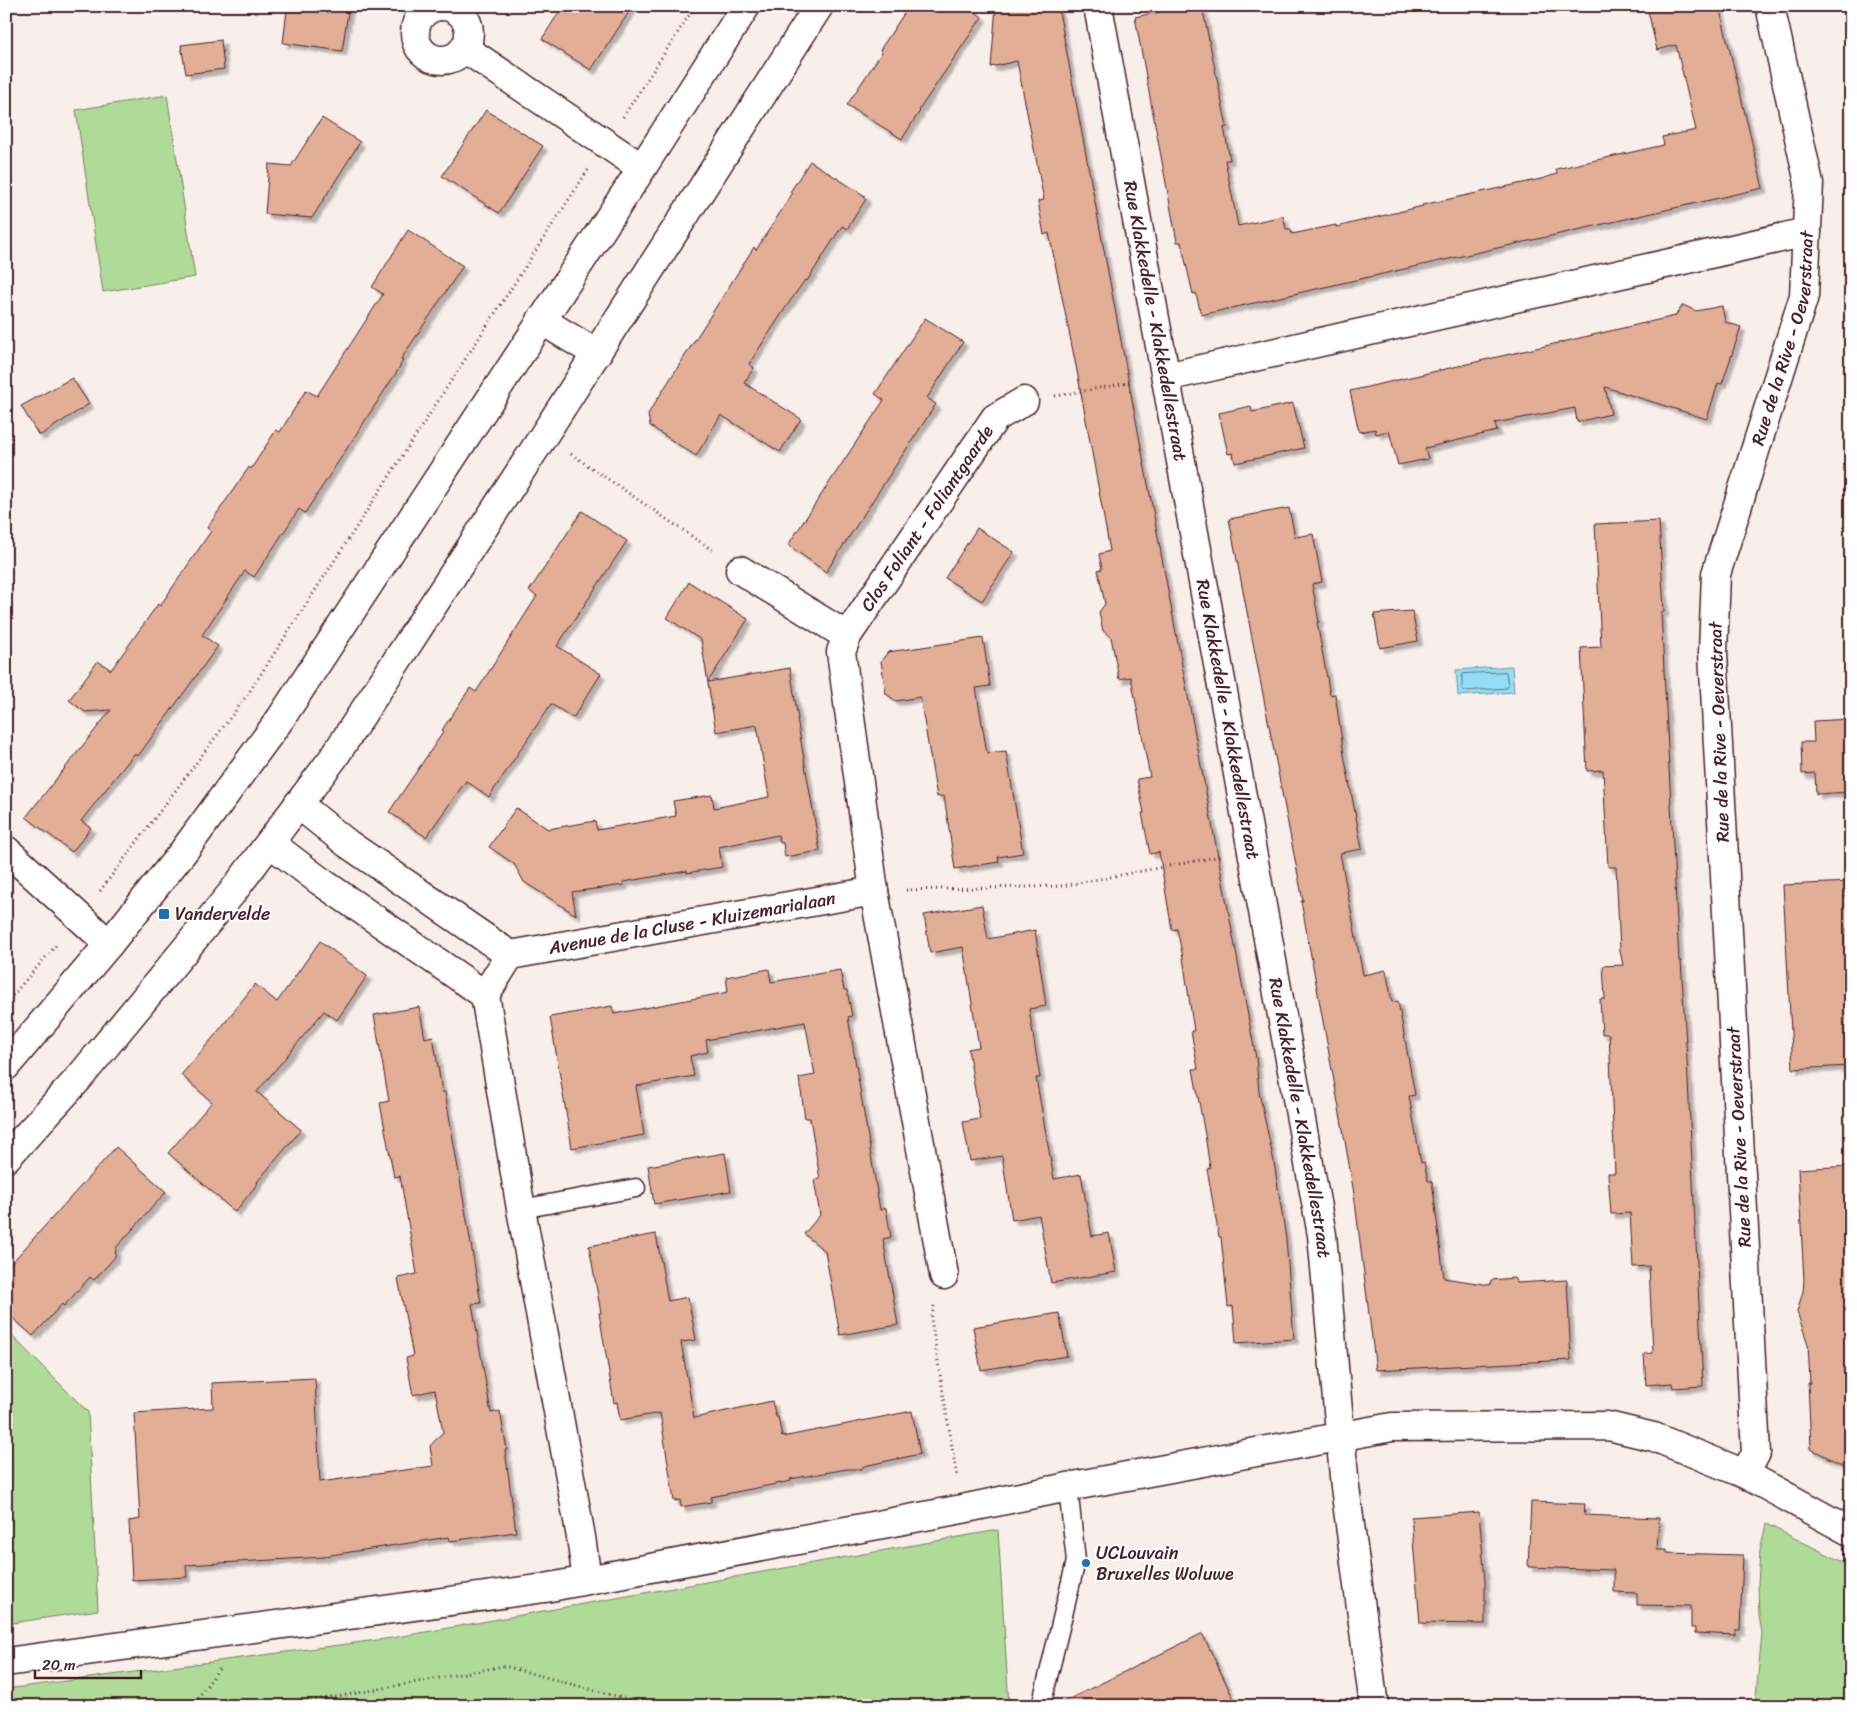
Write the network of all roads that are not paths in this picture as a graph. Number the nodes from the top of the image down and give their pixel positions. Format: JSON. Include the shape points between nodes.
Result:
{"nodes":[{"id":1,"x":746,"y":6,"type":"edge"},
{"id":2,"x":819,"y":6,"type":"edge"},
{"id":3,"x":1098,"y":6,"type":"edge"},
{"id":4,"x":1770,"y":6,"type":"edge"},
{"id":5,"x":464,"y":48,"type":"dead end"},
{"id":6,"x":642,"y":168,"type":"junction"},
{"id":7,"x":1807,"y":232,"type":"junction"},
{"id":8,"x":541,"y":320,"type":"junction"},
{"id":9,"x":596,"y":354,"type":"junction"},
{"id":10,"x":1166,"y":377,"type":"junction"},
{"id":11,"x":1024,"y":401,"type":"road end"},
{"id":12,"x":740,"y":570,"type":"road end"},
{"id":13,"x":847,"y":636,"type":"junction"},
{"id":14,"x":298,"y":804,"type":"junction"},
{"id":15,"x":270,"y":843,"type":"junction"},
{"id":16,"x":6,"y":850,"type":"edge"},
{"id":17,"x":874,"y":891,"type":"junction"},
{"id":18,"x":109,"y":944,"type":"junction"},
{"id":19,"x":510,"y":955,"type":"junction"},
{"id":20,"x":485,"y":996,"type":"junction"},
{"id":21,"x":6,"y":1066,"type":"edge"},
{"id":22,"x":6,"y":1158,"type":"edge"},
{"id":23,"x":636,"y":1188,"type":"dead end"},
{"id":24,"x":521,"y":1210,"type":"junction"},
{"id":25,"x":944,"y":1275,"type":"road end"},
{"id":26,"x":1342,"y":1436,"type":"junction"},
{"id":27,"x":1745,"y":1474,"type":"junction"},
{"id":28,"x":1068,"y":1487,"type":"junction"},
{"id":29,"x":1851,"y":1532,"type":"edge"},
{"id":30,"x":587,"y":1580,"type":"junction"},
{"id":31,"x":6,"y":1662,"type":"edge"},
{"id":32,"x":1041,"y":1706,"type":"edge"},
{"id":33,"x":1374,"y":1706,"type":"edge"}],
"edges":[{"from":1,"to":6,"type":"street"},
{"from":2,"to":9,"type":"street"},
{"from":3,"to":10,"type":"street","name":"Rue Klakkedelle - Klakkedellestraat"},
{"from":4,"to":7,"type":"street","name":"Rue de la Rive - Oeverstraat","via":[[1809,183]]},
{"from":5,"to":6,"type":"street"},
{"from":6,"to":8,"type":"street"},
{"from":7,"to":10,"type":"street"},
{"from":7,"to":27,"type":"street","name":"Rue de la Rive - Oeverstraat","via":[[1804,296],[1716,574],[1713,652],[1756,1453]]},
{"from":8,"to":9,"type":"street"},
{"from":8,"to":18,"type":"street","via":[[281,718],[183,852]]},
{"from":9,"to":14,"type":"street","via":[[334,757]]},
{"from":10,"to":26,"type":"street","name":"Rue Klakkedelle - Klakkedellestraat","via":[[1322,1235]]},
{"from":11,"to":13,"type":"street","name":"Clos Foliant - Foliantgaarde","via":[[995,418]]},
{"from":12,"to":13,"type":"street"},
{"from":13,"to":17,"type":"street","via":[[841,652]]},
{"from":14,"to":15,"type":"street"},
{"from":14,"to":19,"type":"street","via":[[348,844]]},
{"from":15,"to":20,"type":"street"},
{"from":15,"to":22,"type":"street","via":[[79,1078]]},
{"from":16,"to":18,"type":"street"},
{"from":17,"to":19,"type":"street","name":"Avenue de la Cluse - Kluizemarialaan"},
{"from":17,"to":25,"type":"street"},
{"from":18,"to":21,"type":"street"},
{"from":19,"to":20,"type":"street"},
{"from":20,"to":24,"type":"street"},
{"from":23,"to":24,"type":"lane"},
{"from":24,"to":30,"type":"street"},
{"from":26,"to":27,"type":"street","via":[[1392,1427],[1608,1426],[1654,1437]]},
{"from":26,"to":28,"type":"street"},
{"from":26,"to":33,"type":"street","name":"Rue Klakkedelle - Klakkedellestraat","via":[[1345,1488]]},
{"from":27,"to":29,"type":"street"},
{"from":28,"to":30,"type":"street"},
{"from":28,"to":32,"type":"lane","via":[[1076,1562]]},
{"from":30,"to":31,"type":"street"}]}
